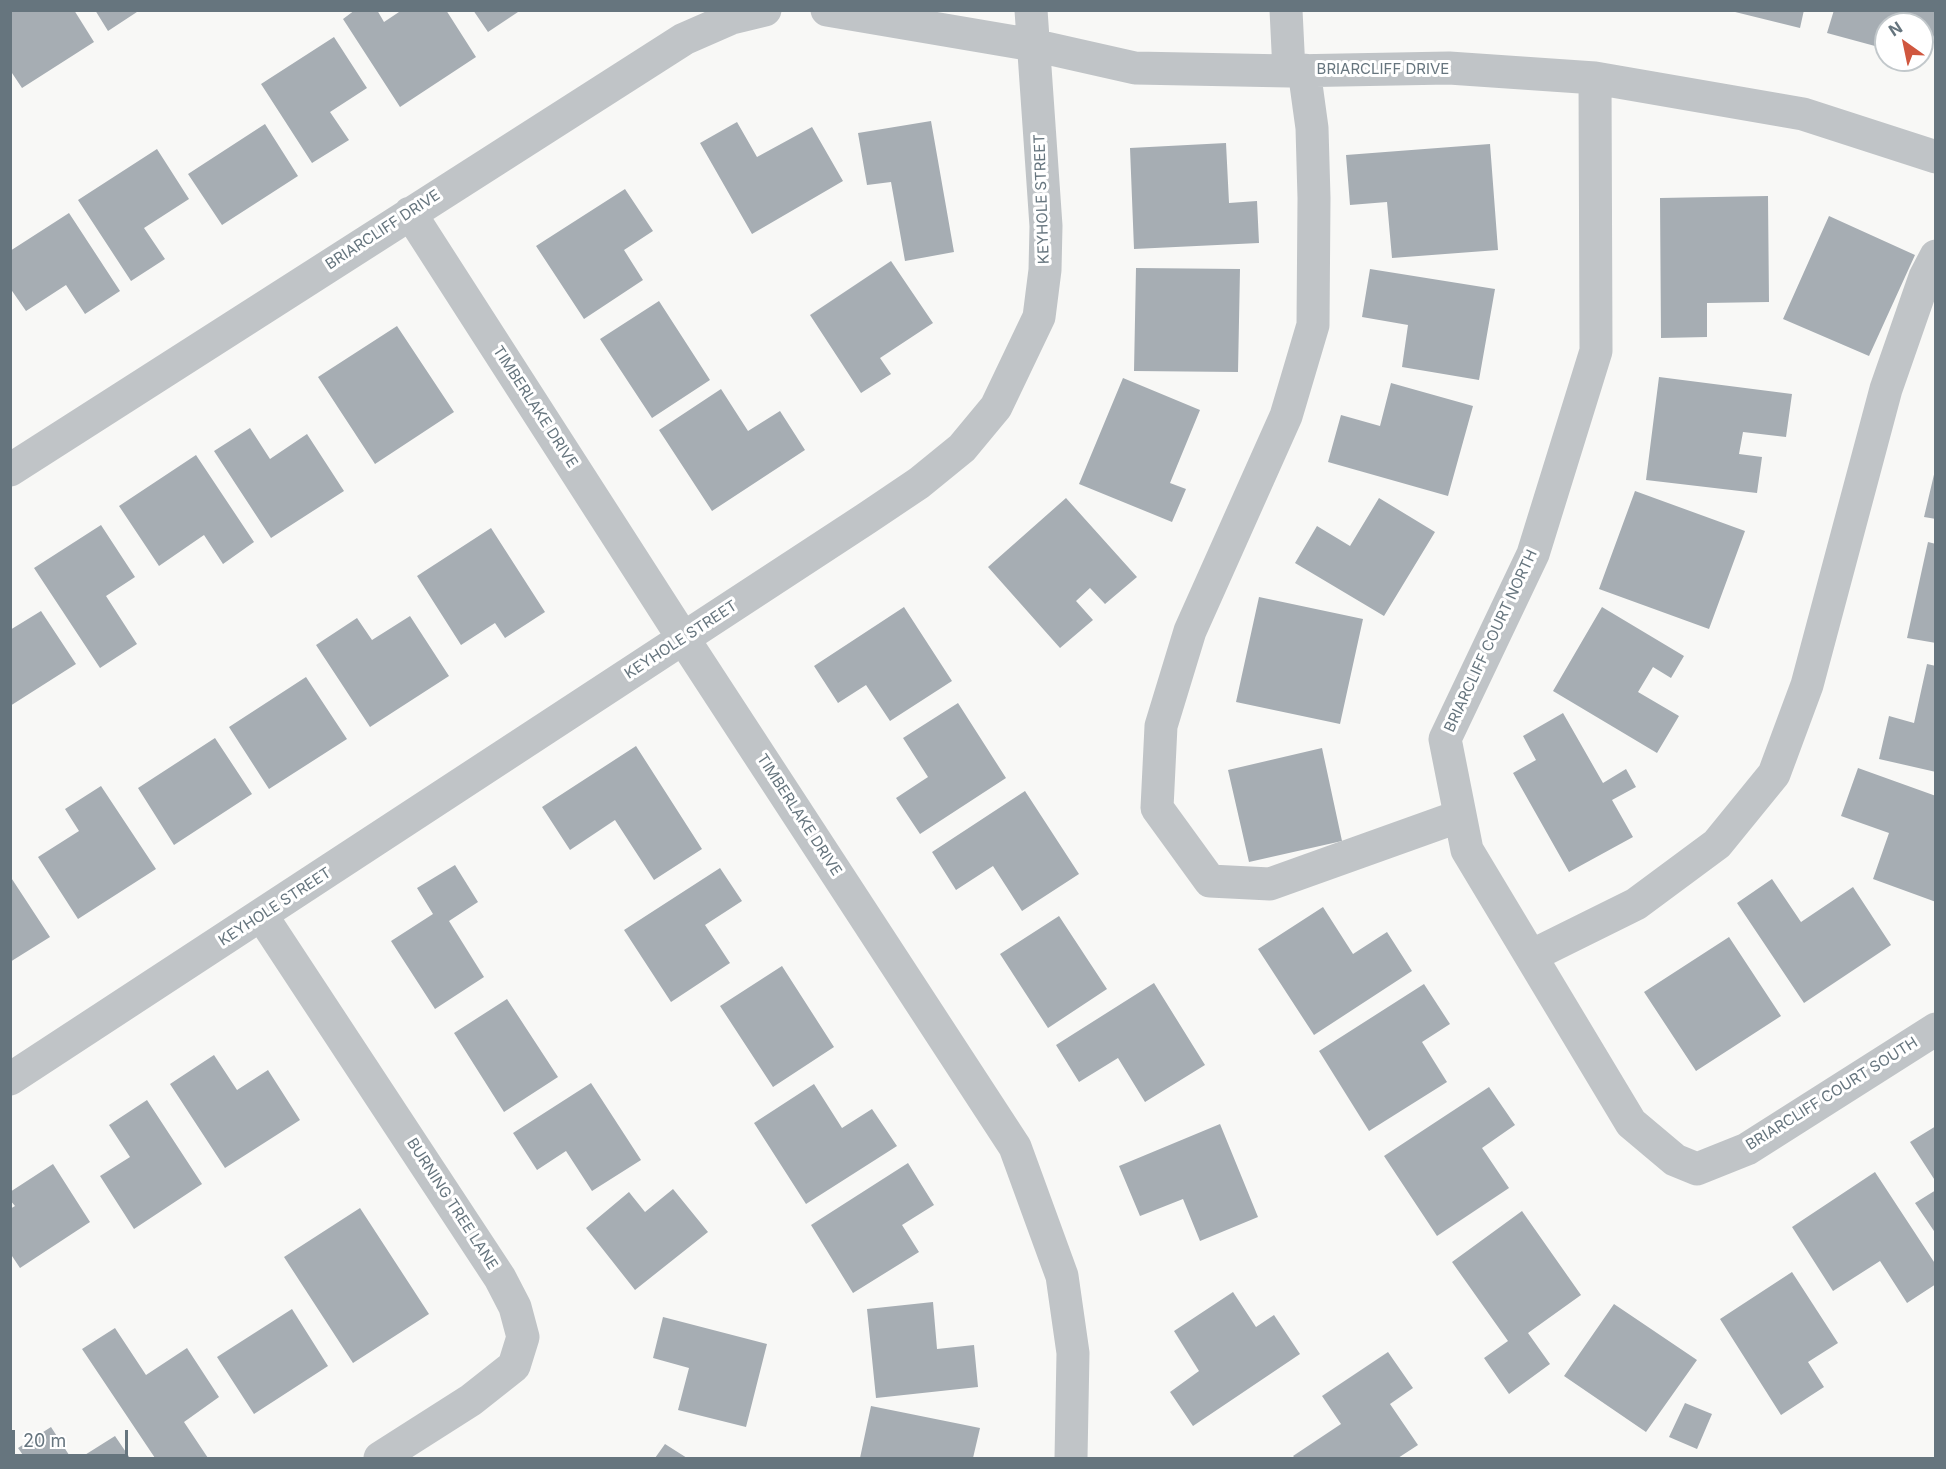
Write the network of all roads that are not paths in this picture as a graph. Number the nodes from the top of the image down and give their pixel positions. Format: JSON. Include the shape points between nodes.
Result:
{"nodes":[{"id":1,"x":765,"y":10,"type":"edge"},
{"id":2,"x":827,"y":10,"type":"edge"},
{"id":3,"x":1031,"y":10,"type":"edge"},
{"id":4,"x":1286,"y":10,"type":"edge"},
{"id":5,"x":732,"y":14,"type":"edge"},
{"id":6,"x":1033,"y":45,"type":"junction"},
{"id":7,"x":1297,"y":70,"type":"junction"},
{"id":8,"x":1595,"y":78,"type":"junction"},
{"id":9,"x":1935,"y":157,"type":"edge"},
{"id":10,"x":410,"y":213,"type":"junction"},
{"id":11,"x":1935,"y":256,"type":"edge"},
{"id":12,"x":10,"y":470,"type":"edge"},
{"id":13,"x":683,"y":638,"type":"junction"},
{"id":14,"x":1460,"y":816,"type":"junction"},
{"id":15,"x":262,"y":916,"type":"junction"},
{"id":16,"x":1531,"y":956,"type":"junction"},
{"id":17,"x":1935,"y":1029,"type":"edge"},
{"id":18,"x":10,"y":1079,"type":"edge"},
{"id":19,"x":1728,"y":1155,"type":"joint"},
{"id":20,"x":381,"y":1458,"type":"edge"},
{"id":21,"x":1071,"y":1458,"type":"edge"}],
"edges":[{"from":1,"to":5,"type":"street","name":"BRIARCLIFF DRIVE"},
{"from":2,"to":6,"type":"street","name":"BRIARCLIFF DRIVE"},
{"from":3,"to":6,"type":"street","name":"KEYHOLE STREET"},
{"from":4,"to":7,"type":"street"},
{"from":5,"to":10,"type":"street","name":"BRIARCLIFF DRIVE","via":[[684,39]]},
{"from":6,"to":7,"type":"street","name":"BRIARCLIFF DRIVE","via":[[1135,68]]},
{"from":6,"to":13,"type":"street","name":"KEYHOLE STREET","via":[[1046,226],[1045,270],[1039,317],[996,407],[962,448],[919,483]]},
{"from":7,"to":8,"type":"street","name":"BRIARCLIFF DRIVE","via":[[1449,68]]},
{"from":7,"to":14,"type":"street","via":[[1312,139],[1313,325],[1286,416],[1190,631],[1161,726],[1157,808],[1210,880],[1270,884]]},
{"from":8,"to":9,"type":"street","name":"BRIARCLIFF DRIVE","via":[[1803,114]]},
{"from":8,"to":14,"type":"street","name":"BRIARCLIFF COURT NORTH","via":[[1596,351],[1533,554],[1445,739]]},
{"from":10,"to":12,"type":"street","name":"BRIARCLIFF DRIVE"},
{"from":10,"to":13,"type":"street","name":"TIMBERLAKE DRIVE"},
{"from":11,"to":16,"type":"street","via":[[1886,389],[1807,685],[1774,774],[1718,844],[1636,904]]},
{"from":13,"to":15,"type":"street","name":"KEYHOLE STREET"},
{"from":13,"to":21,"type":"street","name":"TIMBERLAKE DRIVE","via":[[1015,1147],[1062,1276],[1073,1353]]},
{"from":14,"to":16,"type":"street","name":"BRIARCLIFF COURT NORTH","via":[[1467,850]]},
{"from":15,"to":18,"type":"street","name":"KEYHOLE STREET"},
{"from":15,"to":20,"type":"street","name":"BURNING TREE LANE","via":[[500,1278],[515,1307],[523,1337],[514,1366],[471,1400]]},
{"from":16,"to":19,"type":"street","name":"BRIARCLIFF COURT NORTH","via":[[1631,1123],[1675,1160],[1697,1169]]},
{"from":17,"to":19,"type":"street","name":"BRIARCLIFF COURT SOUTH","via":[[1747,1149]]}]}
